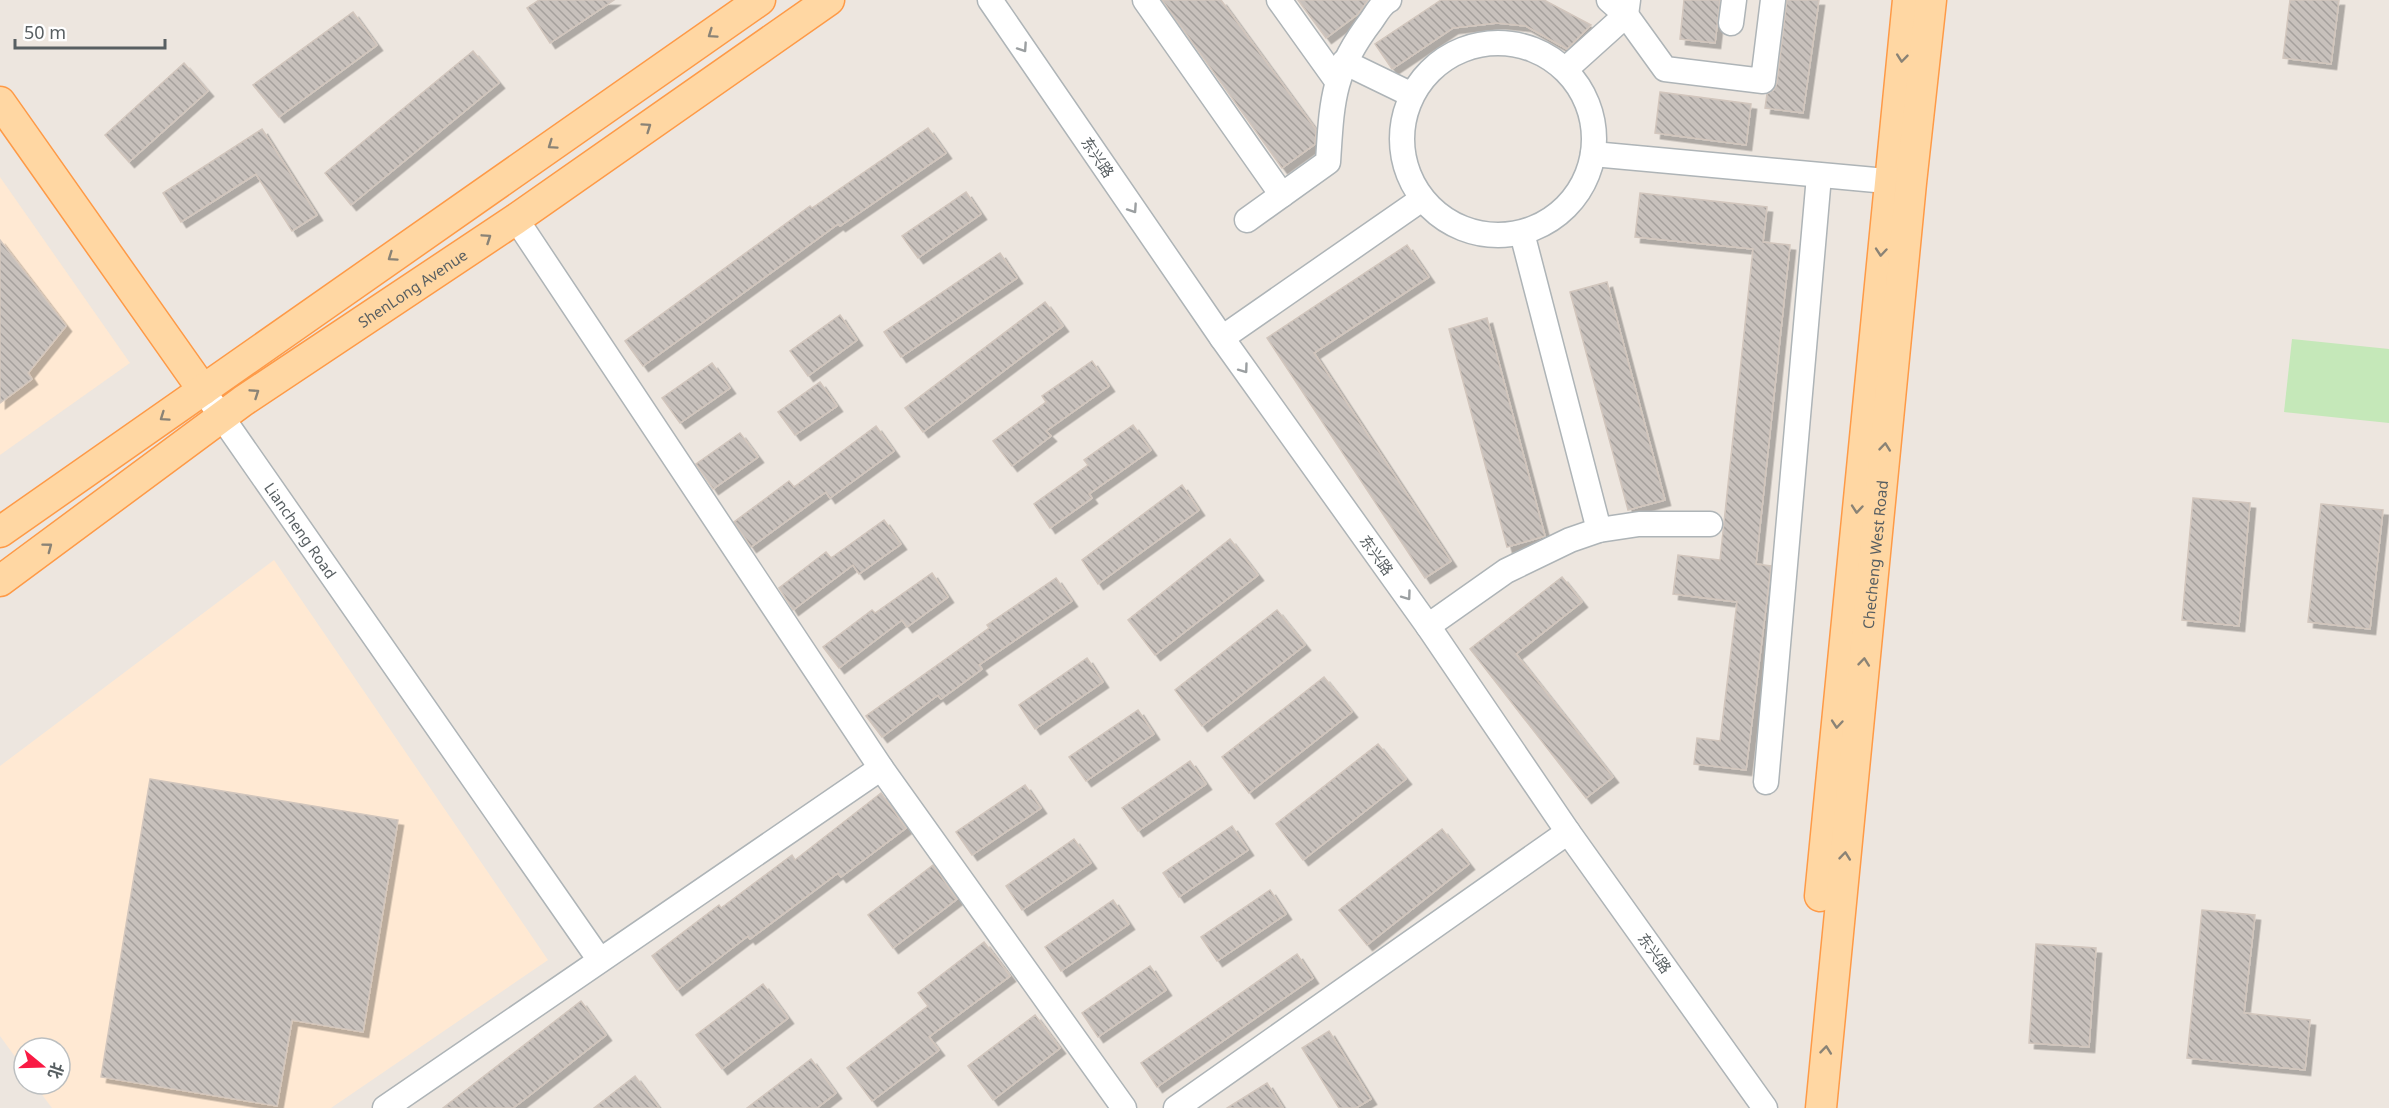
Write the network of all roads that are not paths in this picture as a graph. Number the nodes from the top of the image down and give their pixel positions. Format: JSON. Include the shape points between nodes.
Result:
{"nodes":[{"id":1,"x":760,"y":0,"type":"edge"},
{"id":2,"x":829,"y":0,"type":"edge"},
{"id":3,"x":990,"y":0,"type":"edge"},
{"id":4,"x":1145,"y":0,"type":"edge"},
{"id":5,"x":1279,"y":0,"type":"edge"},
{"id":6,"x":1773,"y":0,"type":"edge"},
{"id":7,"x":1908,"y":0,"type":"edge"},
{"id":8,"x":1931,"y":0,"type":"edge"},
{"id":9,"x":1386,"y":1,"type":"edge"},
{"id":10,"x":1621,"y":5,"type":"edge"},
{"id":11,"x":1566,"y":69,"type":"junction"},
{"id":12,"x":1341,"y":72,"type":"junction"},
{"id":13,"x":1412,"y":95,"type":"junction"},
{"id":14,"x":0,"y":102,"type":"edge"},
{"id":15,"x":1593,"y":154,"type":"junction"},
{"id":16,"x":1819,"y":176,"type":"junction"},
{"id":17,"x":1899,"y":182,"type":"junction"},
{"id":18,"x":1282,"y":195,"type":"junction"},
{"id":19,"x":1422,"y":199,"type":"junction"},
{"id":20,"x":516,"y":219,"type":"junction"},
{"id":21,"x":1247,"y":220,"type":"dead end"},
{"id":22,"x":1522,"y":233,"type":"junction"},
{"id":23,"x":1222,"y":338,"type":"junction"},
{"id":24,"x":203,"y":390,"type":"junction"},
{"id":25,"x":222,"y":417,"type":"junction"},
{"id":26,"x":1710,"y":524,"type":"dead end"},
{"id":27,"x":1599,"y":530,"type":"junction"},
{"id":28,"x":0,"y":532,"type":"edge"},
{"id":29,"x":0,"y":581,"type":"edge"},
{"id":30,"x":1428,"y":626,"type":"junction"},
{"id":31,"x":881,"y":768,"type":"junction"},
{"id":32,"x":1766,"y":782,"type":"dead end"},
{"id":33,"x":1568,"y":832,"type":"junction"},
{"id":34,"x":600,"y":959,"type":"junction"},
{"id":35,"x":385,"y":1108,"type":"edge"},
{"id":36,"x":1124,"y":1108,"type":"edge"},
{"id":37,"x":1176,"y":1108,"type":"edge"},
{"id":38,"x":1766,"y":1108,"type":"edge"},
{"id":39,"x":1800,"y":1108,"type":"edge"},
{"id":40,"x":1821,"y":1108,"type":"edge"}],
"edges":[{"from":1,"to":24,"type":"main road","one_way":true},
{"from":20,"to":2,"type":"main road","name":"ShenLong Avenue","one_way":true},
{"from":3,"to":23,"type":"street","name":"东兴路","one_way":true},
{"from":4,"to":18,"type":"street"},
{"from":5,"to":12,"type":"street"},
{"from":6,"to":10,"type":"street","via":[[1763,81],[1665,69]]},
{"from":7,"to":17,"type":"main road","name":"Checheng West Road","one_way":true},
{"from":8,"to":17,"type":"main road","name":"Checheng West Road"},
{"from":9,"to":12,"type":"street"},
{"from":10,"to":11,"type":"street"},
{"from":11,"to":13,"type":"street","via":[[1545,54],[1521,45],[1495,42],[1447,57],[1427,74]]},
{"from":11,"to":15,"type":"street","via":[[1584,94],[1593,124]]},
{"from":12,"to":13,"type":"street"},
{"from":12,"to":18,"type":"street","via":[[1332,106],[1328,162]]},
{"from":13,"to":19,"type":"street","via":[[1402,137],[1404,159]]},
{"from":14,"to":24,"type":"main road","name":"Liancheng Road"},
{"from":15,"to":16,"type":"street"},
{"from":15,"to":22,"type":"street","via":[[1576,196],[1552,219]]},
{"from":16,"to":17,"type":"street"},
{"from":16,"to":32,"type":"street"},
{"from":17,"to":39,"type":"main road","name":"Checheng West Road","one_way":true},
{"from":40,"to":17,"type":"main road","name":"Checheng West Road","one_way":true},
{"from":18,"to":21,"type":"street"},
{"from":19,"to":22,"type":"street","via":[[1437,215],[1467,230],[1500,236]]},
{"from":19,"to":23,"type":"street"},
{"from":25,"to":20,"type":"main road","name":"ShenLong Avenue","one_way":true},
{"from":20,"to":31,"type":"street"},
{"from":22,"to":27,"type":"street"},
{"from":23,"to":30,"type":"street","name":"东兴路","one_way":true},
{"from":24,"to":25,"type":"street","name":"Liancheng Road"},
{"from":24,"to":28,"type":"main road","one_way":true},
{"from":29,"to":25,"type":"main road","name":"ShenLong Avenue","one_way":true},
{"from":25,"to":34,"type":"street","name":"Liancheng Road"},
{"from":26,"to":27,"type":"street","via":[[1639,524]]},
{"from":27,"to":30,"type":"street","via":[[1506,571]]},
{"from":30,"to":33,"type":"street","name":"东兴路"},
{"from":31,"to":34,"type":"street"},
{"from":31,"to":36,"type":"street"},
{"from":33,"to":37,"type":"street"},
{"from":33,"to":38,"type":"street","name":"东兴路"},
{"from":34,"to":35,"type":"street"}]}
